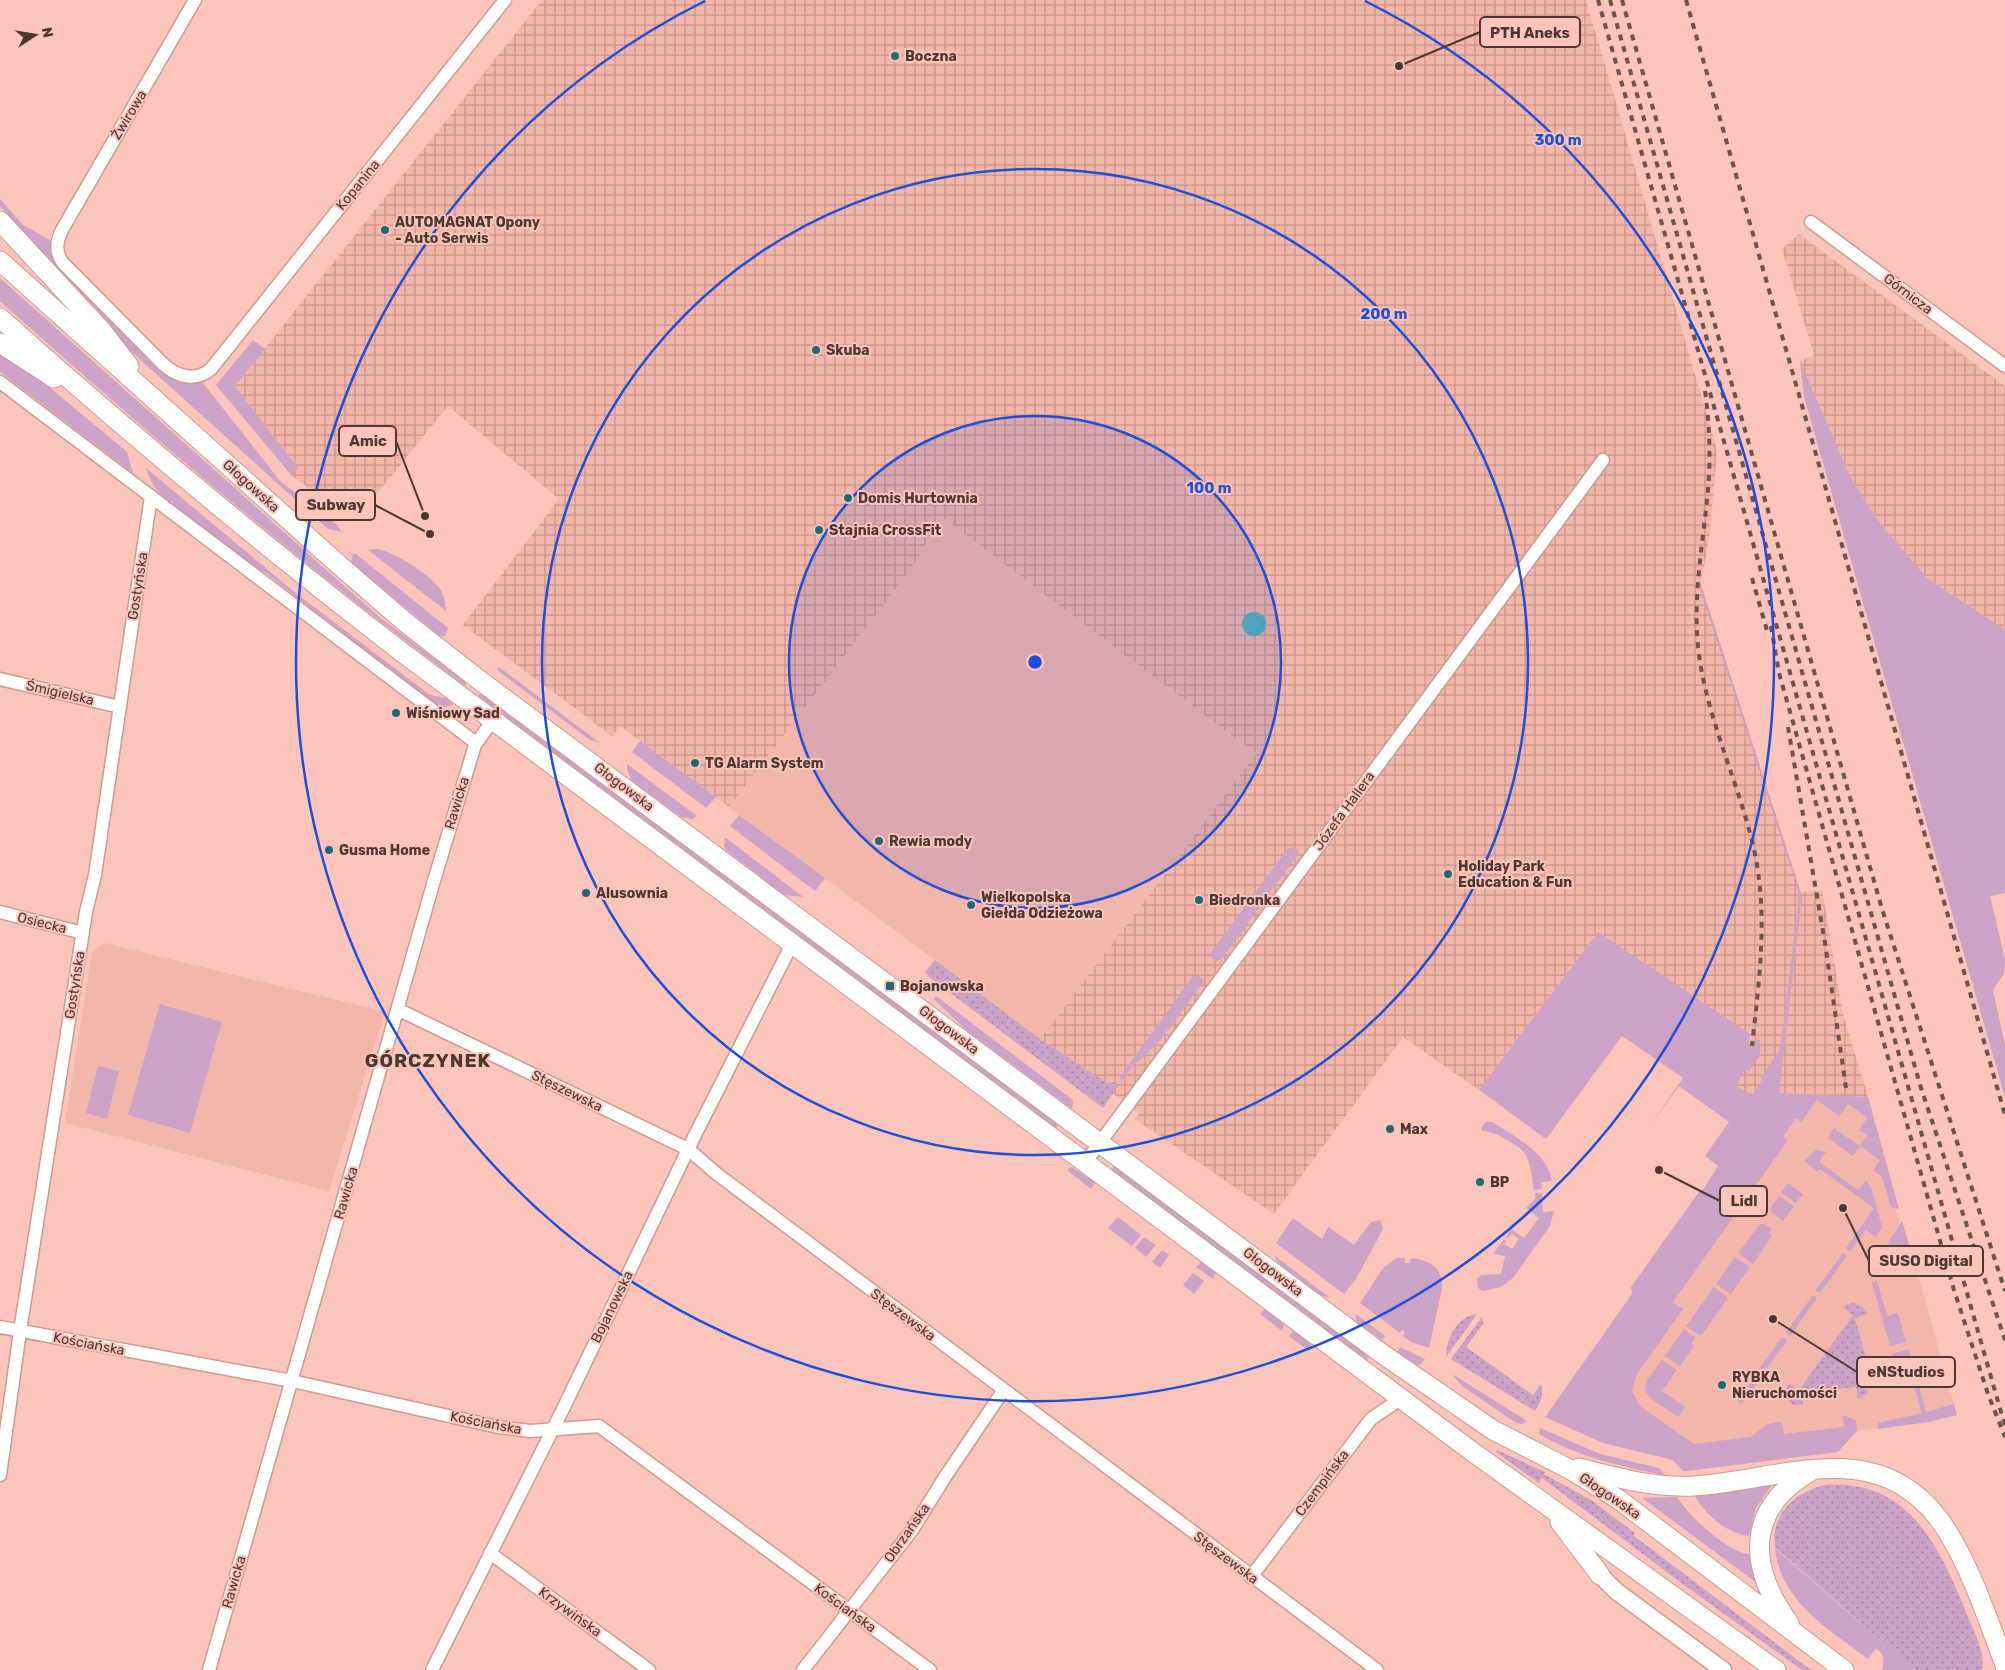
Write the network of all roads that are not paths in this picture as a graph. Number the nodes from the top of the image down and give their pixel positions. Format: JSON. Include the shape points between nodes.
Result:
{"nodes":[{"id":1,"x":195,"y":0,"type":"edge"},
{"id":2,"x":505,"y":0,"type":"edge"},
{"id":3,"x":0,"y":221,"type":"edge"},
{"id":4,"x":1811,"y":222,"type":"dead end"},
{"id":5,"x":0,"y":261,"type":"edge"},
{"id":6,"x":0,"y":318,"type":"edge"},
{"id":7,"x":0,"y":343,"type":"edge"},
{"id":8,"x":2005,"y":366,"type":"edge"},
{"id":9,"x":211,"y":369,"type":"joint"},
{"id":10,"x":0,"y":382,"type":"edge"},
{"id":11,"x":158,"y":402,"type":"junction"},
{"id":12,"x":102,"y":407,"type":"junction"},
{"id":13,"x":1603,"y":460,"type":"dead end"},
{"id":14,"x":151,"y":496,"type":"junction"},
{"id":15,"x":0,"y":679,"type":"edge"},
{"id":16,"x":120,"y":707,"type":"junction"},
{"id":17,"x":493,"y":720,"type":"junction"},
{"id":18,"x":476,"y":743,"type":"junction"},
{"id":19,"x":0,"y":912,"type":"edge"},
{"id":20,"x":83,"y":933,"type":"junction"},
{"id":21,"x":792,"y":944,"type":"junction"},
{"id":22,"x":399,"y":1010,"type":"junction"},
{"id":23,"x":1098,"y":1142,"type":"junction"},
{"id":24,"x":688,"y":1149,"type":"junction"},
{"id":25,"x":1085,"y":1162,"type":"junction"},
{"id":26,"x":0,"y":1327,"type":"edge"},
{"id":27,"x":20,"y":1331,"type":"junction"},
{"id":28,"x":292,"y":1381,"type":"junction"},
{"id":29,"x":1003,"y":1391,"type":"junction"},
{"id":30,"x":1398,"y":1396,"type":"junction"},
{"id":31,"x":552,"y":1430,"type":"junction"},
{"id":32,"x":1545,"y":1456,"type":"junction"},
{"id":33,"x":1816,"y":1468,"type":"junction"},
{"id":34,"x":0,"y":1475,"type":"edge"},
{"id":35,"x":1549,"y":1507,"type":"junction"},
{"id":36,"x":490,"y":1553,"type":"junction"},
{"id":37,"x":1600,"y":1575,"type":"joint"},
{"id":38,"x":1251,"y":1576,"type":"junction"},
{"id":39,"x":849,"y":1612,"type":"junction"},
{"id":40,"x":1802,"y":1639,"type":"junction"},
{"id":41,"x":2005,"y":1665,"type":"edge"},
{"id":42,"x":209,"y":1670,"type":"edge"},
{"id":43,"x":432,"y":1670,"type":"edge"},
{"id":44,"x":649,"y":1670,"type":"edge"},
{"id":45,"x":803,"y":1670,"type":"edge"},
{"id":46,"x":930,"y":1670,"type":"edge"},
{"id":47,"x":1377,"y":1670,"type":"edge"},
{"id":48,"x":1723,"y":1670,"type":"edge"},
{"id":49,"x":1776,"y":1670,"type":"edge"},
{"id":50,"x":1844,"y":1670,"type":"edge"}],
"edges":[{"from":1,"to":9,"type":"street","name":"Żwirowa","via":[[62,230],[57,244],[63,263],[163,364],[176,374],[189,377]]},
{"from":2,"to":9,"type":"street","name":"Kopanina"},
{"from":3,"to":11,"type":"main road","via":[[111,342]]},
{"from":4,"to":8,"type":"street","name":"Górnicza"},
{"from":5,"to":11,"type":"main road","name":"Głogowska"},
{"from":6,"to":12,"type":"main road","name":"Głogowska"},
{"from":7,"to":12,"type":"main road"},
{"from":10,"to":14,"type":"street"},
{"from":11,"to":23,"type":"main road","name":"Głogowska","via":[[338,564],[440,649]]},
{"from":12,"to":17,"type":"main road","name":"Głogowska","via":[[324,593]]},
{"from":13,"to":23,"type":"street","name":"Józefa Hallera"},
{"from":14,"to":16,"type":"street","name":"Gostyńska"},
{"from":14,"to":18,"type":"street"},
{"from":15,"to":16,"type":"street","name":"Śmigielska"},
{"from":16,"to":20,"type":"street","name":"Gostyńska"},
{"from":17,"to":18,"type":"street","name":"Rawicka"},
{"from":17,"to":21,"type":"main road","name":"Głogowska"},
{"from":18,"to":22,"type":"street","name":"Rawicka"},
{"from":19,"to":20,"type":"street","name":"Osiecka"},
{"from":20,"to":27,"type":"street","name":"Gostyńska"},
{"from":21,"to":24,"type":"street","name":"Bojanowska"},
{"from":21,"to":25,"type":"main road","name":"Głogowska"},
{"from":22,"to":24,"type":"street","name":"Stęszewska"},
{"from":22,"to":28,"type":"street","name":"Rawicka"},
{"from":23,"to":25,"type":"street","name":"Józefa Hallera"},
{"from":23,"to":32,"type":"main road","name":"Głogowska","via":[[1442,1397],[1493,1430]]},
{"from":24,"to":29,"type":"street","name":"Stęszewska"},
{"from":24,"to":31,"type":"street","name":"Bojanowska"},
{"from":25,"to":30,"type":"main road","name":"Głogowska"},
{"from":26,"to":27,"type":"street","name":"Kościańska"},
{"from":27,"to":28,"type":"street","name":"Kościańska"},
{"from":27,"to":34,"type":"street","name":"Gostyńska"},
{"from":28,"to":31,"type":"street","name":"Kościańska","via":[[498,1427],[530,1432]]},
{"from":28,"to":42,"type":"street","name":"Rawicka"},
{"from":29,"to":38,"type":"street","name":"Stęszewska"},
{"from":29,"to":39,"type":"street","name":"Obrzańska","via":[[912,1530]]},
{"from":30,"to":35,"type":"main road","name":"Głogowska"},
{"from":30,"to":38,"type":"street","name":"Czempińska","via":[[1371,1418]]},
{"from":31,"to":36,"type":"street","name":"Bojanowska"},
{"from":31,"to":39,"type":"street","name":"Kościańska","via":[[599,1426],[609,1432]]},
{"from":32,"to":33,"type":"main road","via":[[1615,1477],[1664,1486],[1696,1486]]},
{"from":32,"to":40,"type":"main road","name":"Głogowska","via":[[1622,1502]]},
{"from":33,"to":40,"type":"main road","via":[[1775,1500],[1763,1520],[1758,1540],[1769,1590]]},
{"from":33,"to":41,"type":"main road","via":[[1848,1468],[1882,1475],[1927,1505],[1947,1533],[1964,1566]]},
{"from":35,"to":37,"type":"main road"},
{"from":35,"to":49,"type":"main road","name":"Głogowska"},
{"from":36,"to":43,"type":"street","name":"Bojanowska"},
{"from":36,"to":44,"type":"street","name":"Krzywińska"},
{"from":37,"to":48,"type":"street","via":[[1616,1591]]},
{"from":38,"to":47,"type":"street","name":"Stęszewska"},
{"from":39,"to":45,"type":"street","name":"Obrzańska"},
{"from":39,"to":46,"type":"street","name":"Kościańska"},
{"from":40,"to":50,"type":"main road","name":"Głogowska"}]}
